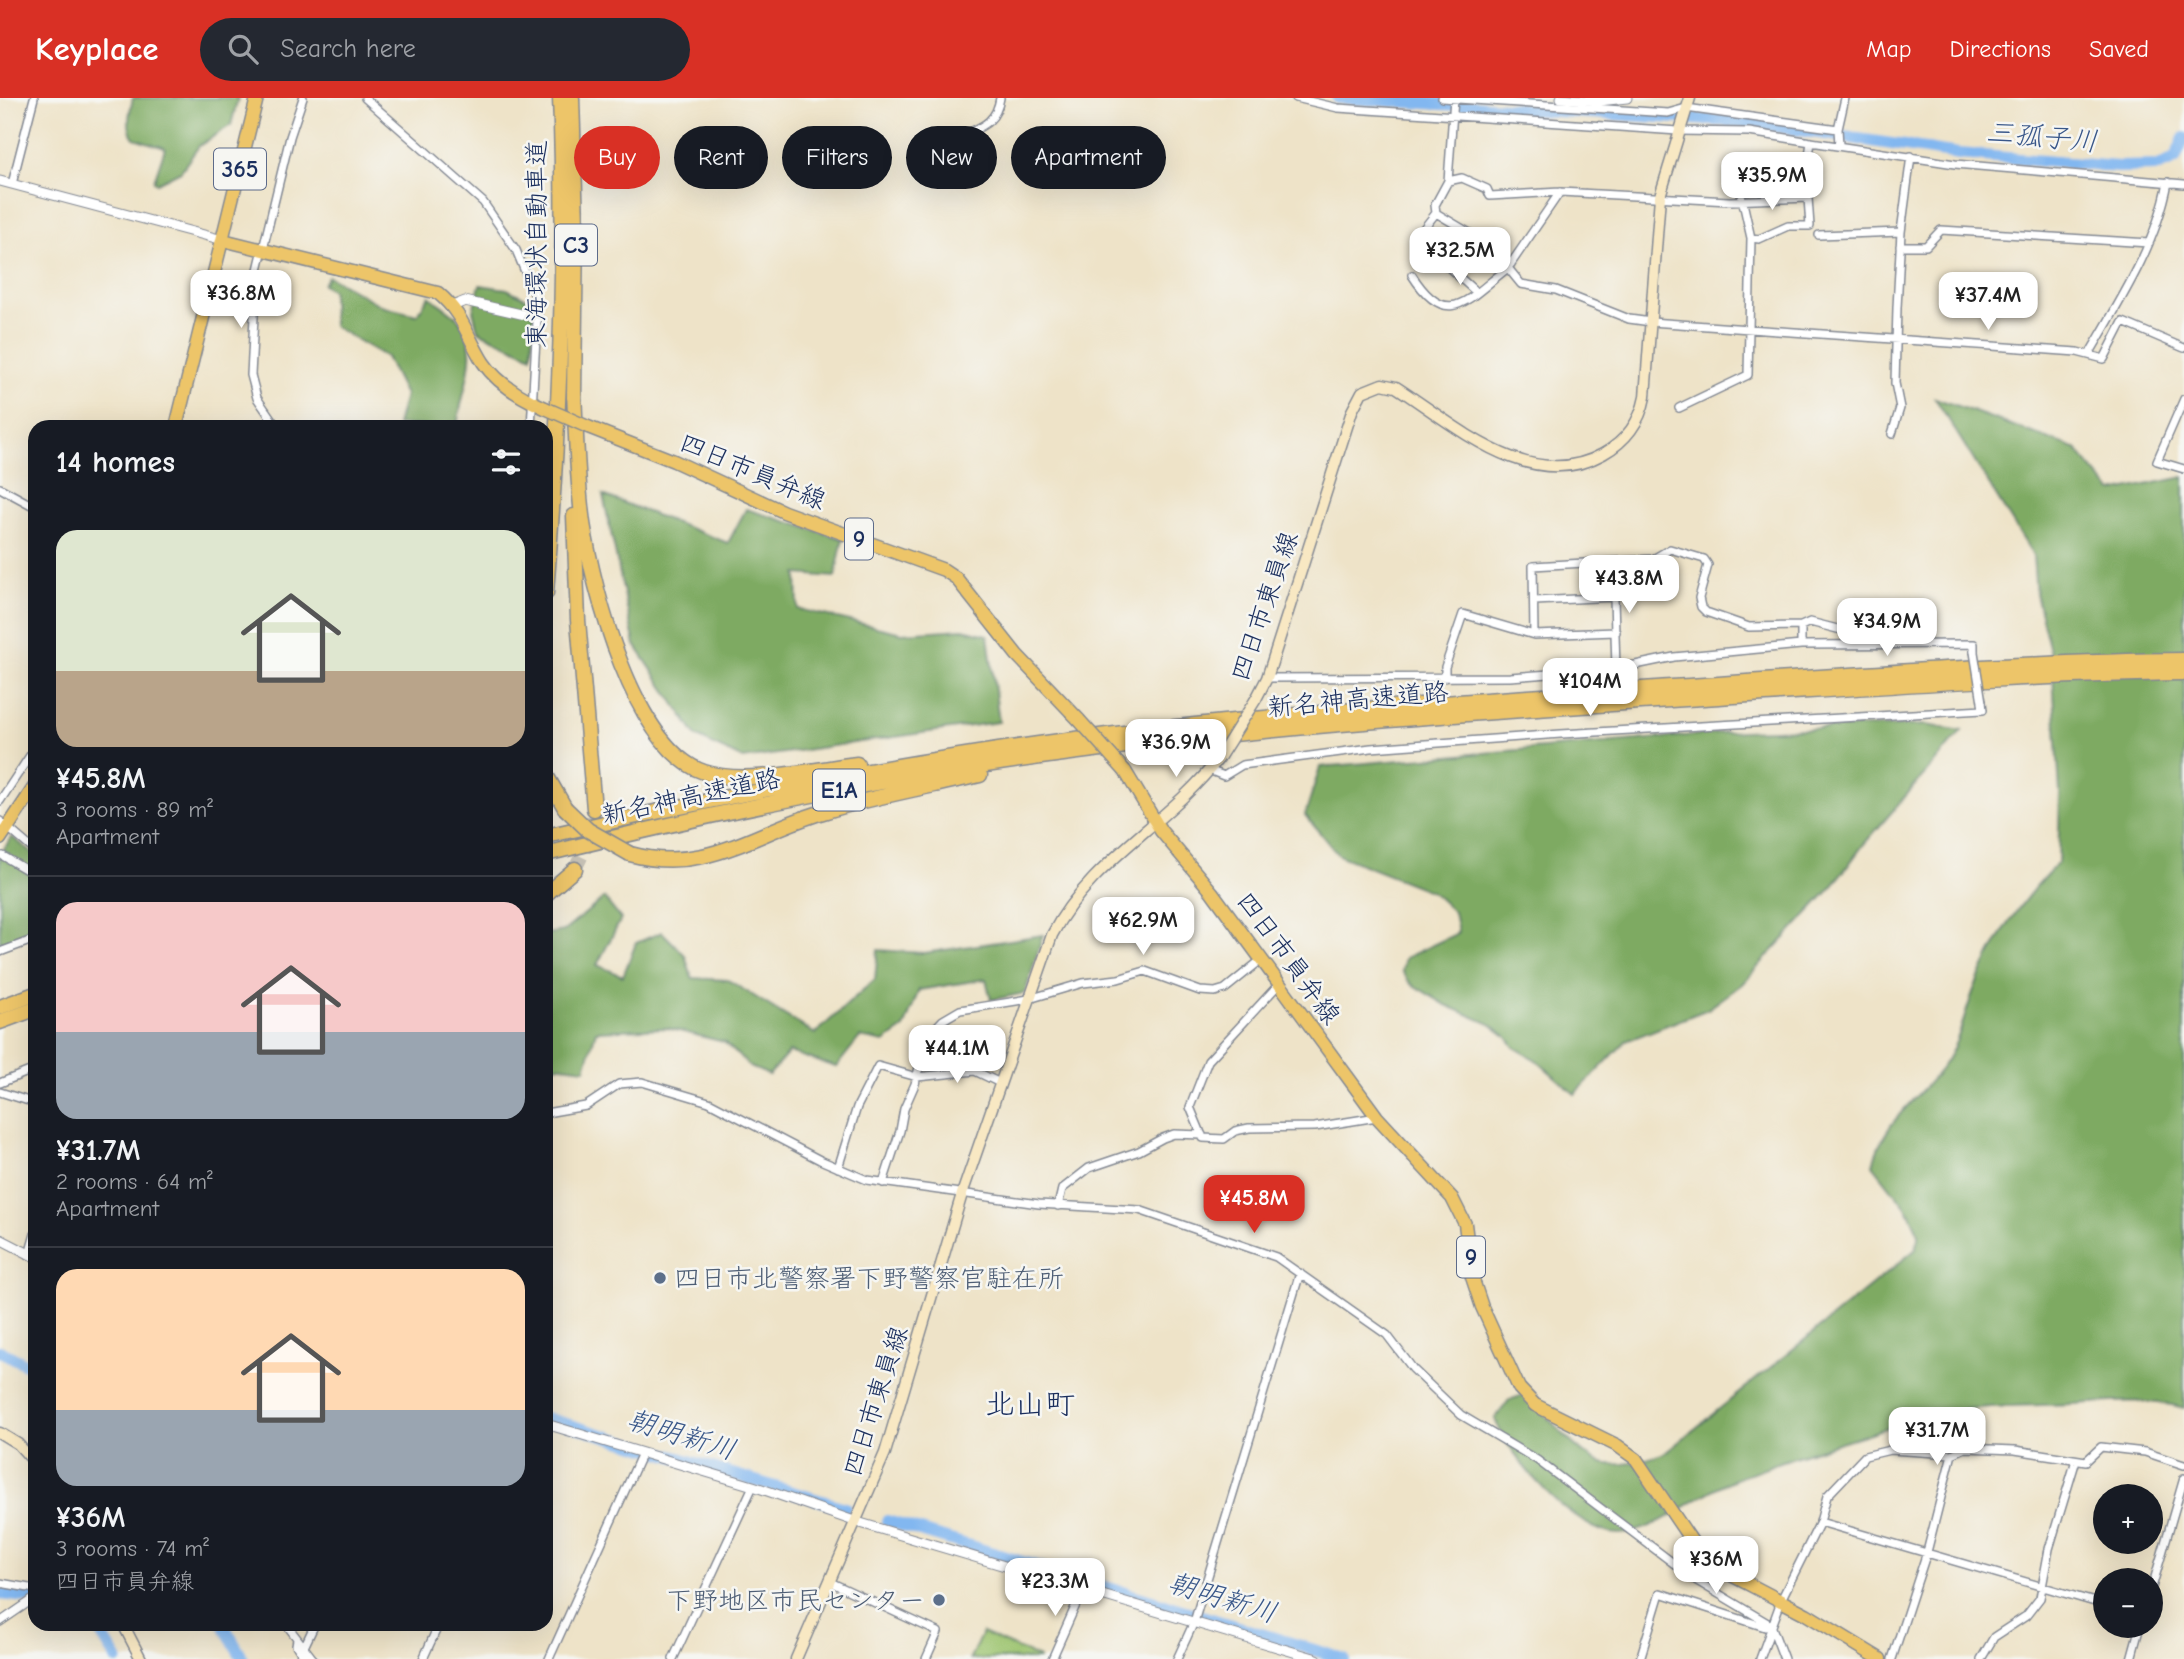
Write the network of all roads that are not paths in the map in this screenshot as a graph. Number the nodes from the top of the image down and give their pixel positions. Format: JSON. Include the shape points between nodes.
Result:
{"nodes":[{"id":1,"x":34,"y":98,"type":"edge"},
{"id":2,"x":257,"y":98,"type":"edge"},
{"id":3,"x":303,"y":98,"type":"edge"},
{"id":4,"x":365,"y":98,"type":"edge"},
{"id":5,"x":560,"y":98,"type":"edge"},
{"id":6,"x":572,"y":98,"type":"edge"},
{"id":7,"x":1000,"y":98,"type":"edge"},
{"id":8,"x":1296,"y":98,"type":"edge"},
{"id":9,"x":1442,"y":98,"type":"edge"},
{"id":10,"x":1454,"y":98,"type":"edge"},
{"id":11,"x":1561,"y":98,"type":"edge"},
{"id":12,"x":1627,"y":98,"type":"edge"},
{"id":13,"x":1845,"y":98,"type":"edge"},
{"id":14,"x":1687,"y":106,"type":"edge"},
{"id":15,"x":1453,"y":116,"type":"junction"},
{"id":16,"x":985,"y":126,"type":"edge"},
{"id":17,"x":1838,"y":129,"type":"junction"},
{"id":18,"x":1678,"y":131,"type":"junction"},
{"id":19,"x":1811,"y":142,"type":"junction"},
{"id":20,"x":1839,"y":145,"type":"junction"},
{"id":21,"x":1911,"y":156,"type":"junction"},
{"id":22,"x":2184,"y":174,"type":"edge"},
{"id":23,"x":0,"y":181,"type":"edge"},
{"id":24,"x":1448,"y":181,"type":"junction"},
{"id":25,"x":2168,"y":182,"type":"junction"},
{"id":26,"x":12,"y":184,"type":"junction"},
{"id":27,"x":2181,"y":184,"type":"edge"},
{"id":28,"x":1560,"y":192,"type":"junction"},
{"id":29,"x":1660,"y":196,"type":"junction"},
{"id":30,"x":1742,"y":198,"type":"junction"},
{"id":31,"x":1808,"y":198,"type":"junction"},
{"id":32,"x":1436,"y":213,"type":"junction"},
{"id":33,"x":1901,"y":232,"type":"junction"},
{"id":34,"x":1819,"y":235,"type":"dead end"},
{"id":35,"x":1751,"y":238,"type":"junction"},
{"id":36,"x":223,"y":240,"type":"junction"},
{"id":37,"x":2149,"y":243,"type":"junction"},
{"id":38,"x":1900,"y":246,"type":"junction"},
{"id":39,"x":262,"y":249,"type":"junction"},
{"id":40,"x":1509,"y":266,"type":"junction"},
{"id":41,"x":1412,"y":275,"type":"dead end"},
{"id":42,"x":1476,"y":292,"type":"junction"},
{"id":43,"x":453,"y":306,"type":"junction"},
{"id":44,"x":538,"y":318,"type":"junction"},
{"id":45,"x":1651,"y":323,"type":"junction"},
{"id":46,"x":1749,"y":330,"type":"junction"},
{"id":47,"x":1897,"y":340,"type":"junction"},
{"id":48,"x":2184,"y":348,"type":"edge"},
{"id":49,"x":2091,"y":351,"type":"dead end"},
{"id":50,"x":558,"y":390,"type":"junction"},
{"id":51,"x":574,"y":391,"type":"junction"},
{"id":52,"x":2184,"y":399,"type":"edge"},
{"id":53,"x":539,"y":405,"type":"junction"},
{"id":54,"x":1679,"y":408,"type":"dead end"},
{"id":55,"x":178,"y":420,"type":"edge"},
{"id":56,"x":272,"y":420,"type":"edge"},
{"id":57,"x":534,"y":420,"type":"edge"},
{"id":58,"x":553,"y":431,"type":"edge"},
{"id":59,"x":1892,"y":434,"type":"dead end"},
{"id":60,"x":2184,"y":470,"type":"edge"},
{"id":61,"x":553,"y":475,"type":"edge"},
{"id":62,"x":0,"y":488,"type":"edge"},
{"id":63,"x":28,"y":503,"type":"edge"},
{"id":64,"x":1613,"y":562,"type":"junction"},
{"id":65,"x":1615,"y":597,"type":"junction"},
{"id":66,"x":1535,"y":601,"type":"junction"},
{"id":67,"x":1801,"y":626,"type":"junction"},
{"id":68,"x":1616,"y":632,"type":"junction"},
{"id":69,"x":1853,"y":633,"type":"dead end"},
{"id":70,"x":1534,"y":635,"type":"junction"},
{"id":71,"x":1801,"y":645,"type":"junction"},
{"id":72,"x":2184,"y":660,"type":"edge"},
{"id":73,"x":1616,"y":669,"type":"junction"},
{"id":74,"x":2184,"y":673,"type":"edge"},
{"id":75,"x":1267,"y":678,"type":"junction"},
{"id":76,"x":1445,"y":678,"type":"junction"},
{"id":77,"x":1062,"y":741,"type":"junction"},
{"id":78,"x":1136,"y":746,"type":"junction"},
{"id":79,"x":28,"y":759,"type":"edge"},
{"id":80,"x":1209,"y":770,"type":"junction"},
{"id":81,"x":553,"y":787,"type":"edge"},
{"id":82,"x":28,"y":795,"type":"edge"},
{"id":83,"x":0,"y":801,"type":"edge"},
{"id":84,"x":594,"y":809,"type":"tunnel mouth"},
{"id":85,"x":1156,"y":821,"type":"junction"},
{"id":86,"x":4,"y":824,"type":"edge"},
{"id":87,"x":553,"y":835,"type":"edge"},
{"id":88,"x":0,"y":839,"type":"edge"},
{"id":89,"x":28,"y":845,"type":"edge"},
{"id":90,"x":553,"y":852,"type":"edge"},
{"id":91,"x":3,"y":856,"type":"dead end"},
{"id":92,"x":575,"y":869,"type":"tunnel mouth"},
{"id":93,"x":28,"y":871,"type":"edge"},
{"id":94,"x":553,"y":888,"type":"edge"},
{"id":95,"x":28,"y":942,"type":"edge"},
{"id":96,"x":0,"y":952,"type":"edge"},
{"id":97,"x":1261,"y":960,"type":"junction"},
{"id":98,"x":1280,"y":983,"type":"junction"},
{"id":99,"x":28,"y":997,"type":"edge"},
{"id":100,"x":1029,"y":999,"type":"junction"},
{"id":101,"x":0,"y":1007,"type":"edge"},
{"id":102,"x":28,"y":1012,"type":"edge"},
{"id":103,"x":0,"y":1022,"type":"edge"},
{"id":104,"x":28,"y":1072,"type":"edge"},
{"id":105,"x":917,"y":1077,"type":"junction"},
{"id":106,"x":0,"y":1083,"type":"edge"},
{"id":107,"x":1000,"y":1083,"type":"junction"},
{"id":108,"x":0,"y":1092,"type":"edge"},
{"id":109,"x":28,"y":1101,"type":"edge"},
{"id":110,"x":553,"y":1112,"type":"edge"},
{"id":111,"x":1377,"y":1118,"type":"junction"},
{"id":112,"x":1202,"y":1135,"type":"junction"},
{"id":113,"x":838,"y":1168,"type":"junction"},
{"id":114,"x":883,"y":1183,"type":"junction"},
{"id":115,"x":962,"y":1194,"type":"junction"},
{"id":116,"x":1058,"y":1206,"type":"junction"},
{"id":117,"x":0,"y":1239,"type":"edge"},
{"id":118,"x":28,"y":1254,"type":"edge"},
{"id":119,"x":1300,"y":1273,"type":"junction"},
{"id":120,"x":553,"y":1426,"type":"edge"},
{"id":121,"x":0,"y":1433,"type":"edge"},
{"id":122,"x":642,"y":1453,"type":"junction"},
{"id":123,"x":1952,"y":1454,"type":"junction"},
{"id":124,"x":28,"y":1455,"type":"edge"},
{"id":125,"x":2076,"y":1460,"type":"junction"},
{"id":126,"x":2184,"y":1465,"type":"edge"},
{"id":127,"x":2184,"y":1478,"type":"edge"},
{"id":128,"x":753,"y":1486,"type":"junction"},
{"id":129,"x":857,"y":1522,"type":"junction"},
{"id":130,"x":1820,"y":1522,"type":"junction"},
{"id":131,"x":1927,"y":1552,"type":"junction"},
{"id":132,"x":2158,"y":1568,"type":"edge"},
{"id":133,"x":830,"y":1582,"type":"junction"},
{"id":134,"x":0,"y":1583,"type":"edge"},
{"id":135,"x":2043,"y":1587,"type":"junction"},
{"id":136,"x":28,"y":1588,"type":"edge"},
{"id":137,"x":1083,"y":1589,"type":"junction"},
{"id":138,"x":1783,"y":1598,"type":"junction"},
{"id":139,"x":2093,"y":1602,"type":"edge"},
{"id":140,"x":28,"y":1604,"type":"edge"},
{"id":141,"x":1806,"y":1614,"type":"junction"},
{"id":142,"x":1195,"y":1616,"type":"junction"},
{"id":143,"x":0,"y":1622,"type":"edge"},
{"id":144,"x":1771,"y":1625,"type":"junction"},
{"id":145,"x":127,"y":1631,"type":"edge"},
{"id":146,"x":291,"y":1631,"type":"edge"},
{"id":147,"x":312,"y":1631,"type":"edge"},
{"id":148,"x":436,"y":1631,"type":"edge"},
{"id":149,"x":2137,"y":1638,"type":"edge"},
{"id":150,"x":297,"y":1639,"type":"junction"},
{"id":151,"x":304,"y":1647,"type":"junction"},
{"id":152,"x":674,"y":1657,"type":"edge"},
{"id":153,"x":141,"y":1659,"type":"edge"},
{"id":154,"x":305,"y":1659,"type":"edge"},
{"id":155,"x":313,"y":1659,"type":"edge"},
{"id":156,"x":423,"y":1659,"type":"edge"},
{"id":157,"x":549,"y":1659,"type":"edge"},
{"id":158,"x":684,"y":1659,"type":"edge"},
{"id":159,"x":796,"y":1659,"type":"edge"},
{"id":160,"x":926,"y":1659,"type":"edge"},
{"id":161,"x":1052,"y":1659,"type":"edge"},
{"id":162,"x":1177,"y":1659,"type":"edge"},
{"id":163,"x":1317,"y":1659,"type":"edge"},
{"id":164,"x":1640,"y":1659,"type":"edge"},
{"id":165,"x":1760,"y":1659,"type":"edge"},
{"id":166,"x":1784,"y":1659,"type":"edge"},
{"id":167,"x":1880,"y":1659,"type":"edge"},
{"id":168,"x":1892,"y":1659,"type":"edge"},
{"id":169,"x":1981,"y":1659,"type":"edge"},
{"id":170,"x":2131,"y":1659,"type":"edge"}],
"edges":[{"from":1,"to":26,"type":"street"},
{"from":2,"to":36,"type":"main road","number":"365"},
{"from":3,"to":39,"type":"street"},
{"from":4,"to":44,"type":"street","via":[[483,202],[516,250],[538,303]]},
{"from":5,"to":50,"type":"highway","name":"東海環状自動車道","number":"C3","via":[[563,220]]},
{"from":6,"to":51,"type":"highway","name":"東海環状自動車道","number":"C3"},
{"from":7,"to":16,"type":"street","via":[[995,115]]},
{"from":8,"to":15,"type":"street","via":[[1338,108]]},
{"from":9,"to":10,"type":"street"},
{"from":10,"to":14,"type":"street","via":[[1668,113]]},
{"from":10,"to":15,"type":"street"},
{"from":11,"to":12,"type":"street"},
{"from":13,"to":17,"type":"street"},
{"from":14,"to":17,"type":"street"},
{"from":14,"to":18,"type":"main road","name":"四日市東員線"},
{"from":15,"to":18,"type":"street"},
{"from":15,"to":24,"type":"street"},
{"from":17,"to":20,"type":"street"},
{"from":18,"to":19,"type":"street","via":[[1749,132]]},
{"from":18,"to":29,"type":"main road","name":"四日市東員線"},
{"from":19,"to":20,"type":"street"},
{"from":19,"to":31,"type":"street"},
{"from":20,"to":21,"type":"street"},
{"from":21,"to":25,"type":"street","via":[[1955,164]]},
{"from":21,"to":33,"type":"street"},
{"from":22,"to":27,"type":"street"},
{"from":23,"to":26,"type":"street"},
{"from":24,"to":28,"type":"street","via":[[1462,178],[1487,189],[1490,196]]},
{"from":24,"to":32,"type":"street","via":[[1435,205]]},
{"from":25,"to":27,"type":"street"},
{"from":25,"to":37,"type":"street"},
{"from":26,"to":36,"type":"street"},
{"from":28,"to":29,"type":"street"},
{"from":28,"to":40,"type":"street"},
{"from":29,"to":30,"type":"street"},
{"from":29,"to":45,"type":"main road","name":"四日市東員線"},
{"from":30,"to":31,"type":"street"},
{"from":30,"to":35,"type":"street"},
{"from":31,"to":35,"type":"street","via":[[1810,226],[1787,226]]},
{"from":32,"to":40,"type":"street","via":[[1485,242]]},
{"from":32,"to":42,"type":"street","via":[[1416,238]]},
{"from":33,"to":34,"type":"street"},
{"from":33,"to":38,"type":"street"},
{"from":35,"to":46,"type":"street"},
{"from":36,"to":39,"type":"main road","name":"四日市員弁線","number":"9"},
{"from":36,"to":55,"type":"main road","number":"365"},
{"from":37,"to":38,"type":"street","via":[[1941,230],[1926,246]]},
{"from":37,"to":49,"type":"street"},
{"from":38,"to":47,"type":"street"},
{"from":39,"to":43,"type":"main road","name":"四日市員弁線","number":"9","via":[[438,292]]},
{"from":39,"to":56,"type":"street","via":[[251,375],[257,398]]},
{"from":40,"to":42,"type":"street"},
{"from":40,"to":45,"type":"street","via":[[1521,284],[1556,290]]},
{"from":41,"to":42,"type":"street","via":[[1433,302],[1446,307],[1463,303]]},
{"from":43,"to":44,"type":"street","via":[[466,301]]},
{"from":43,"to":53,"type":"main road","name":"四日市員弁線","number":"9","via":[[483,361],[507,386]]},
{"from":44,"to":53,"type":"street"},
{"from":45,"to":46,"type":"street"},
{"from":45,"to":75,"type":"main road","name":"四日市東員線","via":[[1642,414],[1617,446],[1568,466],[1537,466],[1513,459],[1396,387],[1382,384],[1362,393],[1352,411]]},
{"from":46,"to":47,"type":"street"},
{"from":46,"to":54,"type":"street","via":[[1748,375]]},
{"from":47,"to":48,"type":"street","via":[[2077,352],[2104,359],[2123,322]]},
{"from":47,"to":59,"type":"street","via":[[1895,383],[1900,408]]},
{"from":50,"to":58,"type":"highway"},
{"from":50,"to":61,"type":"highway"},
{"from":51,"to":77,"type":"highway","via":[[583,522],[601,604],[632,687],[660,738],[679,759],[717,776],[749,776]]},
{"from":51,"to":84,"type":"highway","via":[[578,620]]},
{"from":52,"to":60,"type":"street","via":[[2157,461]]},
{"from":53,"to":57,"type":"street"},
{"from":53,"to":85,"type":"main road","name":"四日市員弁線","number":"9","bridge":true,"via":[[784,512],[956,578],[1017,655],[1125,771]]},
{"from":62,"to":63,"type":"street"},
{"from":64,"to":65,"type":"street"},
{"from":64,"to":66,"type":"street","via":[[1533,566]]},
{"from":64,"to":67,"type":"street","via":[[1653,559],[1670,549],[1679,550],[1708,565],[1699,598],[1706,612],[1749,627]]},
{"from":65,"to":66,"type":"street"},
{"from":65,"to":68,"type":"street"},
{"from":66,"to":70,"type":"street"},
{"from":67,"to":69,"type":"street","via":[[1810,622]]},
{"from":67,"to":71,"type":"street"},
{"from":68,"to":70,"type":"street"},
{"from":68,"to":73,"type":"street"},
{"from":70,"to":76,"type":"street","via":[[1463,614]]},
{"from":71,"to":73,"type":"street","via":[[1674,657]]},
{"from":71,"to":80,"type":"street","bridge":true,"via":[[1974,644],[1983,710],[1466,741],[1242,765],[1224,776]]},
{"from":72,"to":77,"type":"highway","name":"新名神高速道路","number":"E1A","via":[[1590,693],[1362,710]]},
{"from":73,"to":76,"type":"street"},
{"from":74,"to":78,"type":"highway","name":"新名神高速道路","number":"E1A","via":[[1579,706],[1273,730]]},
{"from":75,"to":76,"type":"street"},
{"from":75,"to":80,"type":"main road","name":"四日市東員線","bridge":true},
{"from":77,"to":87,"type":"highway","name":"新名神高速道路","number":"E1A","via":[[763,790]]},
{"from":78,"to":81,"type":"highway","bridge":true,"via":[[828,810],[706,858],[663,860],[630,854],[599,838],[565,808]]},
{"from":78,"to":90,"type":"highway","name":"新名神高速道路","number":"E1A","via":[[856,786]]},
{"from":79,"to":83,"type":"street"},
{"from":80,"to":85,"type":"main road","name":"四日市東員線"},
{"from":82,"to":86,"type":"main road"},
{"from":85,"to":97,"type":"main road","name":"四日市員弁線","number":"9"},
{"from":85,"to":100,"type":"main road","name":"四日市東員線","via":[[1073,898],[1052,935]]},
{"from":86,"to":88,"type":"main road"},
{"from":86,"to":89,"type":"street"},
{"from":91,"to":93,"type":"street"},
{"from":92,"to":94,"type":"highway"},
{"from":95,"to":96,"type":"street"},
{"from":97,"to":98,"type":"main road","name":"四日市員弁線","number":"9"},
{"from":97,"to":100,"type":"street","via":[[1215,992],[1145,971]]},
{"from":98,"to":111,"type":"main road","name":"四日市員弁線","number":"9"},
{"from":98,"to":112,"type":"street","via":[[1208,1062],[1190,1107]]},
{"from":99,"to":101,"type":"highway"},
{"from":100,"to":105,"type":"street","via":[[960,1010],[943,1020],[926,1038]]},
{"from":100,"to":107,"type":"main road","name":"四日市東員線"},
{"from":102,"to":103,"type":"highway"},
{"from":104,"to":106,"type":"street"},
{"from":105,"to":107,"type":"street","via":[[975,1071]]},
{"from":105,"to":113,"type":"street","via":[[878,1066],[857,1107]]},
{"from":105,"to":114,"type":"street"},
{"from":107,"to":115,"type":"main road","name":"四日市東員線"},
{"from":108,"to":109,"type":"street"},
{"from":110,"to":113,"type":"street","via":[[586,1106],[620,1084],[642,1082],[709,1102]]},
{"from":111,"to":112,"type":"street","via":[[1315,1127],[1248,1128],[1215,1140]]},
{"from":111,"to":141,"type":"main road","name":"四日市員弁線","number":"9","via":[[1461,1212],[1472,1277],[1519,1388],[1535,1405],[1636,1459],[1697,1549],[1714,1566]]},
{"from":112,"to":116,"type":"street","via":[[1174,1134],[1139,1152],[1089,1168],[1062,1189]]},
{"from":113,"to":114,"type":"street"},
{"from":114,"to":115,"type":"street"},
{"from":115,"to":116,"type":"street"},
{"from":115,"to":129,"type":"main road","name":"四日市東員線","via":[[885,1453]]},
{"from":116,"to":119,"type":"street","via":[[1139,1210],[1276,1257]]},
{"from":117,"to":118,"type":"street"},
{"from":119,"to":142,"type":"street"},
{"from":119,"to":144,"type":"street","via":[[1387,1335],[1413,1369],[1461,1415],[1537,1460],[1698,1581]]},
{"from":120,"to":122,"type":"street"},
{"from":121,"to":124,"type":"main road"},
{"from":122,"to":128,"type":"street"},
{"from":122,"to":157,"type":"street"},
{"from":123,"to":125,"type":"street","via":[[1965,1448]]},
{"from":123,"to":130,"type":"street","via":[[1891,1450],[1866,1457],[1830,1490]]},
{"from":123,"to":131,"type":"street"},
{"from":125,"to":126,"type":"street","via":[[2092,1457],[2101,1447],[2145,1452]]},
{"from":125,"to":135,"type":"street","via":[[2049,1549]]},
{"from":127,"to":132,"type":"street"},
{"from":128,"to":129,"type":"street"},
{"from":128,"to":152,"type":"street"},
{"from":129,"to":133,"type":"main road","name":"四日市東員線"},
{"from":129,"to":137,"type":"street"},
{"from":130,"to":131,"type":"street"},
{"from":130,"to":138,"type":"street"},
{"from":131,"to":135,"type":"street"},
{"from":131,"to":168,"type":"street"},
{"from":133,"to":159,"type":"main road","name":"四日市東員線"},
{"from":133,"to":160,"type":"street","via":[[938,1632]]},
{"from":134,"to":136,"type":"street"},
{"from":135,"to":139,"type":"street"},
{"from":135,"to":169,"type":"street","via":[[2034,1608],[1994,1637]]},
{"from":137,"to":142,"type":"street"},
{"from":137,"to":161,"type":"street"},
{"from":138,"to":141,"type":"street"},
{"from":138,"to":144,"type":"street"},
{"from":140,"to":143,"type":"street"},
{"from":141,"to":167,"type":"main road","name":"四日市員弁線","number":"9"},
{"from":142,"to":162,"type":"street"},
{"from":142,"to":163,"type":"street"},
{"from":144,"to":164,"type":"street","via":[[1765,1627],[1660,1593]]},
{"from":144,"to":165,"type":"street"},
{"from":144,"to":166,"type":"street"},
{"from":145,"to":153,"type":"main road"},
{"from":146,"to":150,"type":"street"},
{"from":147,"to":151,"type":"street"},
{"from":148,"to":156,"type":"street"},
{"from":149,"to":170,"type":"street"},
{"from":150,"to":151,"type":"street"},
{"from":150,"to":154,"type":"street"},
{"from":151,"to":155,"type":"street"},
{"from":152,"to":158,"type":"street"}]}
